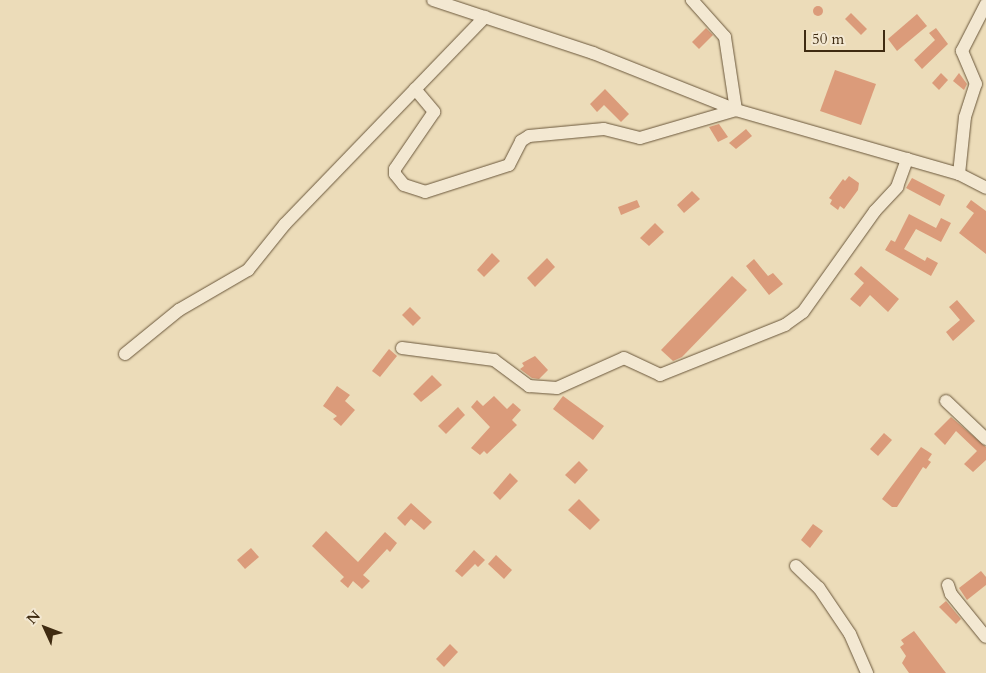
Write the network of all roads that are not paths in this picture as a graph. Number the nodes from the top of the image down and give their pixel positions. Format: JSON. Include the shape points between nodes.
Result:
{"nodes":[{"id":1,"x":433,"y":0,"type":"edge"},
{"id":2,"x":692,"y":0,"type":"edge"},
{"id":3,"x":986,"y":4,"type":"edge"},
{"id":4,"x":485,"y":17,"type":"junction"},
{"id":5,"x":415,"y":88,"type":"junction"},
{"id":6,"x":736,"y":110,"type":"junction"},
{"id":7,"x":907,"y":159,"type":"junction"},
{"id":8,"x":959,"y":174,"type":"junction"},
{"id":9,"x":986,"y":188,"type":"edge"},
{"id":10,"x":402,"y":348,"type":"dead end"},
{"id":11,"x":125,"y":354,"type":"dead end"},
{"id":12,"x":946,"y":401,"type":"dead end"},
{"id":13,"x":986,"y":439,"type":"edge"},
{"id":14,"x":796,"y":566,"type":"dead end"},
{"id":15,"x":948,"y":585,"type":"dead end"},
{"id":16,"x":986,"y":637,"type":"edge"},
{"id":17,"x":867,"y":673,"type":"edge"}],
"edges":[{"from":1,"to":4,"type":"street"},
{"from":2,"to":6,"type":"street","via":[[725,37]]},
{"from":3,"to":8,"type":"street","via":[[962,51],[976,84],[965,116]]},
{"from":4,"to":5,"type":"street"},
{"from":4,"to":6,"type":"street","via":[[593,53]]},
{"from":5,"to":6,"type":"street","via":[[434,112],[395,169],[395,174],[397,180],[416,192],[434,191],[509,165],[521,141],[529,136],[604,129],[640,138]]},
{"from":5,"to":11,"type":"street","via":[[285,224],[248,270],[179,310]]},
{"from":6,"to":7,"type":"street"},
{"from":7,"to":8,"type":"street"},
{"from":7,"to":10,"type":"street","via":[[897,187],[875,211],[803,312],[785,325],[660,375],[624,358],[557,388],[529,386],[494,360]]},
{"from":8,"to":9,"type":"street"},
{"from":12,"to":13,"type":"street"},
{"from":14,"to":17,"type":"street","via":[[819,588],[850,634]]},
{"from":15,"to":16,"type":"street","via":[[951,594]]}]}
